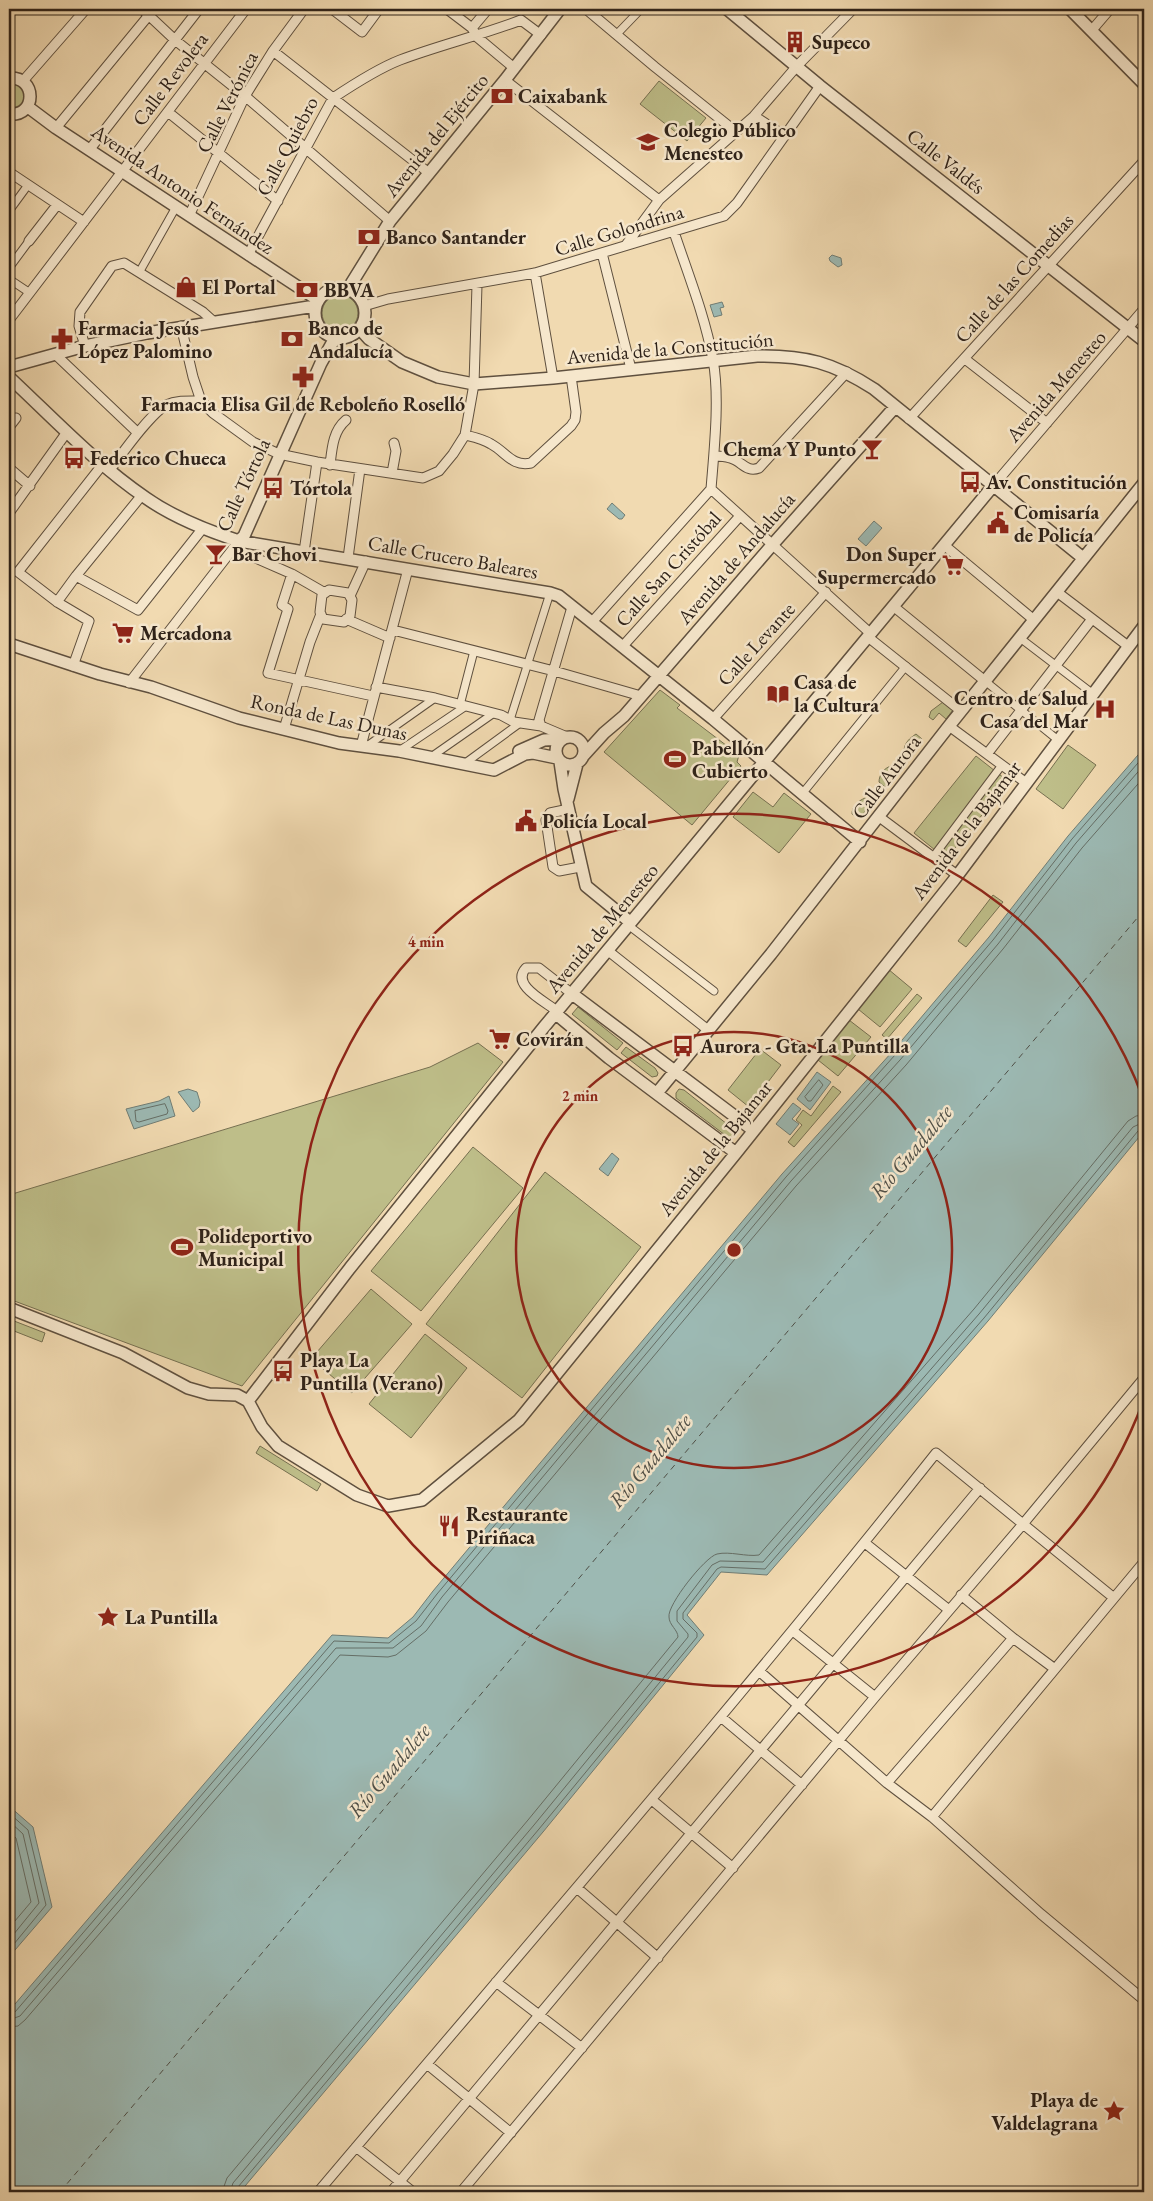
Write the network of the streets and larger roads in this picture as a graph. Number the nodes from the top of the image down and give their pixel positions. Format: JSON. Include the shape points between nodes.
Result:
{"nodes":[{"id":1,"x":86,"y":9,"type":"edge"},
{"id":2,"x":199,"y":9,"type":"edge"},
{"id":3,"x":246,"y":9,"type":"edge"},
{"id":4,"x":304,"y":9,"type":"edge"},
{"id":5,"x":332,"y":9,"type":"edge"},
{"id":6,"x":379,"y":9,"type":"edge"},
{"id":7,"x":447,"y":9,"type":"edge"},
{"id":8,"x":488,"y":9,"type":"edge"},
{"id":9,"x":560,"y":9,"type":"edge"},
{"id":10,"x":586,"y":9,"type":"edge"},
{"id":11,"x":641,"y":9,"type":"edge"},
{"id":12,"x":726,"y":9,"type":"edge"},
{"id":13,"x":853,"y":9,"type":"edge"},
{"id":14,"x":1070,"y":9,"type":"edge"},
{"id":15,"x":1110,"y":9,"type":"edge"},
{"id":16,"x":148,"y":11,"type":"edge"},
{"id":17,"x":1092,"y":30,"type":"junction"},
{"id":18,"x":474,"y":32,"type":"junction"},
{"id":19,"x":617,"y":34,"type":"junction"},
{"id":20,"x":540,"y":36,"type":"junction"},
{"id":21,"x":175,"y":40,"type":"junction"},
{"id":22,"x":273,"y":51,"type":"junction"},
{"id":23,"x":205,"y":62,"type":"junction"},
{"id":24,"x":797,"y":66,"type":"junction"},
{"id":25,"x":514,"y":68,"type":"junction"},
{"id":26,"x":9,"y":78,"type":"edge"},
{"id":27,"x":505,"y":80,"type":"junction"},
{"id":28,"x":23,"y":81,"type":"junction"},
{"id":29,"x":1144,"y":84,"type":"edge"},
{"id":30,"x":820,"y":86,"type":"junction"},
{"id":31,"x":246,"y":96,"type":"junction"},
{"id":32,"x":333,"y":98,"type":"junction"},
{"id":33,"x":28,"y":107,"type":"junction"},
{"id":34,"x":168,"y":112,"type":"junction"},
{"id":35,"x":9,"y":114,"type":"edge"},
{"id":36,"x":754,"y":116,"type":"junction"},
{"id":37,"x":56,"y":128,"type":"junction"},
{"id":38,"x":735,"y":132,"type":"junction"},
{"id":39,"x":785,"y":136,"type":"junction"},
{"id":40,"x":307,"y":148,"type":"junction"},
{"id":41,"x":90,"y":149,"type":"junction"},
{"id":42,"x":219,"y":154,"type":"junction"},
{"id":43,"x":1144,"y":161,"type":"edge"},
{"id":44,"x":122,"y":171,"type":"junction"},
{"id":45,"x":9,"y":172,"type":"edge"},
{"id":46,"x":429,"y":173,"type":"junction"},
{"id":47,"x":28,"y":185,"type":"junction"},
{"id":48,"x":278,"y":200,"type":"junction"},
{"id":49,"x":659,"y":200,"type":"junction"},
{"id":50,"x":56,"y":205,"type":"junction"},
{"id":51,"x":176,"y":207,"type":"junction"},
{"id":52,"x":9,"y":211,"type":"edge"},
{"id":53,"x":189,"y":216,"type":"junction"},
{"id":54,"x":390,"y":221,"type":"junction"},
{"id":55,"x":84,"y":222,"type":"junction"},
{"id":56,"x":674,"y":232,"type":"junction"},
{"id":57,"x":29,"y":241,"type":"joint"},
{"id":58,"x":626,"y":245,"type":"junction"},
{"id":59,"x":602,"y":253,"type":"junction"},
{"id":60,"x":248,"y":255,"type":"junction"},
{"id":61,"x":1049,"y":265,"type":"junction"},
{"id":62,"x":9,"y":268,"type":"edge"},
{"id":63,"x":140,"y":271,"type":"junction"},
{"id":64,"x":535,"y":273,"type":"junction"},
{"id":65,"x":9,"y":279,"type":"edge"},
{"id":66,"x":477,"y":285,"type":"junction"},
{"id":67,"x":348,"y":289,"type":"junction"},
{"id":68,"x":30,"y":293,"type":"junction"},
{"id":69,"x":316,"y":303,"type":"junction"},
{"id":70,"x":364,"y":306,"type":"junction"},
{"id":71,"x":1144,"y":309,"type":"edge"},
{"id":72,"x":9,"y":320,"type":"edge"},
{"id":73,"x":213,"y":321,"type":"junction"},
{"id":74,"x":181,"y":326,"type":"junction"},
{"id":75,"x":360,"y":328,"type":"junction"},
{"id":76,"x":1128,"y":328,"type":"junction"},
{"id":77,"x":335,"y":338,"type":"junction"},
{"id":78,"x":1144,"y":341,"type":"edge"},
{"id":79,"x":85,"y":346,"type":"junction"},
{"id":80,"x":56,"y":355,"type":"junction"},
{"id":81,"x":965,"y":359,"type":"junction"},
{"id":82,"x":714,"y":361,"type":"junction"},
{"id":83,"x":9,"y":368,"type":"edge"},
{"id":84,"x":631,"y":369,"type":"junction"},
{"id":85,"x":847,"y":372,"type":"junction"},
{"id":86,"x":571,"y":376,"type":"junction"},
{"id":87,"x":9,"y":377,"type":"edge"},
{"id":88,"x":553,"y":378,"type":"junction"},
{"id":89,"x":474,"y":384,"type":"junction"},
{"id":90,"x":201,"y":401,"type":"junction"},
{"id":91,"x":895,"y":407,"type":"junction"},
{"id":92,"x":16,"y":418,"type":"dead end"},
{"id":93,"x":909,"y":419,"type":"junction"},
{"id":94,"x":346,"y":420,"type":"dead end"},
{"id":95,"x":1047,"y":423,"type":"junction"},
{"id":96,"x":9,"y":427,"type":"edge"},
{"id":97,"x":68,"y":432,"type":"junction"},
{"id":98,"x":138,"y":432,"type":"junction"},
{"id":99,"x":465,"y":435,"type":"junction"},
{"id":100,"x":394,"y":443,"type":"dead end"},
{"id":101,"x":279,"y":454,"type":"junction"},
{"id":102,"x":714,"y":456,"type":"junction"},
{"id":103,"x":317,"y":462,"type":"junction"},
{"id":104,"x":330,"y":465,"type":"junction"},
{"id":105,"x":106,"y":467,"type":"junction"},
{"id":106,"x":9,"y":468,"type":"edge"},
{"id":107,"x":360,"y":469,"type":"junction"},
{"id":108,"x":392,"y":473,"type":"junction"},
{"id":109,"x":1144,"y":483,"type":"edge"},
{"id":110,"x":30,"y":486,"type":"junction"},
{"id":111,"x":993,"y":486,"type":"junction"},
{"id":112,"x":711,"y":489,"type":"junction"},
{"id":113,"x":142,"y":495,"type":"junction"},
{"id":114,"x":1140,"y":496,"type":"edge"},
{"id":115,"x":9,"y":513,"type":"edge"},
{"id":116,"x":740,"y":516,"type":"junction"},
{"id":117,"x":203,"y":528,"type":"junction"},
{"id":118,"x":773,"y":544,"type":"junction"},
{"id":119,"x":236,"y":545,"type":"junction"},
{"id":120,"x":944,"y":545,"type":"junction"},
{"id":121,"x":304,"y":552,"type":"junction"},
{"id":122,"x":348,"y":558,"type":"junction"},
{"id":123,"x":1083,"y":558,"type":"junction"},
{"id":124,"x":366,"y":561,"type":"junction"},
{"id":125,"x":408,"y":569,"type":"junction"},
{"id":126,"x":292,"y":574,"type":"junction"},
{"id":127,"x":76,"y":576,"type":"junction"},
{"id":128,"x":826,"y":592,"type":"junction"},
{"id":129,"x":1057,"y":592,"type":"junction"},
{"id":130,"x":325,"y":593,"type":"junction"},
{"id":131,"x":550,"y":593,"type":"junction"},
{"id":132,"x":350,"y":596,"type":"junction"},
{"id":133,"x":58,"y":602,"type":"junction"},
{"id":134,"x":894,"y":606,"type":"junction"},
{"id":135,"x":572,"y":607,"type":"junction"},
{"id":136,"x":321,"y":614,"type":"junction"},
{"id":137,"x":346,"y":619,"type":"junction"},
{"id":138,"x":1092,"y":619,"type":"junction"},
{"id":139,"x":1034,"y":620,"type":"junction"},
{"id":140,"x":592,"y":622,"type":"junction"},
{"id":141,"x":1144,"y":626,"type":"edge"},
{"id":142,"x":391,"y":634,"type":"junction"},
{"id":143,"x":869,"y":635,"type":"junction"},
{"id":144,"x":1020,"y":638,"type":"junction"},
{"id":145,"x":9,"y":644,"type":"edge"},
{"id":146,"x":1128,"y":646,"type":"junction"},
{"id":147,"x":622,"y":647,"type":"junction"},
{"id":148,"x":474,"y":650,"type":"junction"},
{"id":149,"x":73,"y":666,"type":"junction"},
{"id":150,"x":906,"y":666,"type":"junction"},
{"id":151,"x":1056,"y":666,"type":"junction"},
{"id":152,"x":554,"y":671,"type":"junction"},
{"id":153,"x":658,"y":676,"type":"junction"},
{"id":154,"x":298,"y":680,"type":"junction"},
{"id":155,"x":985,"y":681,"type":"junction"},
{"id":156,"x":129,"y":683,"type":"junction"},
{"id":157,"x":375,"y":691,"type":"junction"},
{"id":158,"x":1092,"y":694,"type":"junction"},
{"id":159,"x":641,"y":696,"type":"junction"},
{"id":160,"x":435,"y":698,"type":"junction"},
{"id":161,"x":463,"y":705,"type":"junction"},
{"id":162,"x":1021,"y":710,"type":"junction"},
{"id":163,"x":962,"y":711,"type":"junction"},
{"id":164,"x":494,"y":713,"type":"junction"},
{"id":165,"x":713,"y":719,"type":"junction"},
{"id":166,"x":510,"y":720,"type":"junction"},
{"id":167,"x":520,"y":723,"type":"junction"},
{"id":168,"x":541,"y":726,"type":"junction"},
{"id":169,"x":949,"y":726,"type":"junction"},
{"id":170,"x":284,"y":729,"type":"junction"},
{"id":171,"x":604,"y":733,"type":"junction"},
{"id":172,"x":565,"y":738,"type":"junction"},
{"id":173,"x":1058,"y":740,"type":"junction"},
{"id":174,"x":581,"y":742,"type":"junction"},
{"id":175,"x":364,"y":746,"type":"junction"},
{"id":176,"x":399,"y":751,"type":"junction"},
{"id":177,"x":987,"y":754,"type":"junction"},
{"id":178,"x":431,"y":757,"type":"junction"},
{"id":179,"x":559,"y":760,"type":"junction"},
{"id":180,"x":580,"y":760,"type":"junction"},
{"id":181,"x":763,"y":761,"type":"junction"},
{"id":182,"x":464,"y":764,"type":"junction"},
{"id":183,"x":1002,"y":765,"type":"junction"},
{"id":184,"x":494,"y":770,"type":"junction"},
{"id":185,"x":1025,"y":782,"type":"junction"},
{"id":186,"x":802,"y":794,"type":"junction"},
{"id":187,"x":568,"y":805,"type":"junction"},
{"id":188,"x":878,"y":816,"type":"junction"},
{"id":189,"x":860,"y":842,"type":"junction"},
{"id":190,"x":933,"y":857,"type":"junction"},
{"id":191,"x":580,"y":867,"type":"junction"},
{"id":192,"x":957,"y":875,"type":"junction"},
{"id":193,"x":629,"y":924,"type":"junction"},
{"id":194,"x":607,"y":950,"type":"junction"},
{"id":195,"x":714,"y":991,"type":"dead end"},
{"id":196,"x":571,"y":994,"type":"junction"},
{"id":197,"x":556,"y":1012,"type":"junction"},
{"id":198,"x":708,"y":1030,"type":"junction"},
{"id":199,"x":674,"y":1072,"type":"junction"},
{"id":200,"x":657,"y":1093,"type":"junction"},
{"id":201,"x":753,"y":1130,"type":"junction"},
{"id":202,"x":736,"y":1153,"type":"junction"},
{"id":203,"x":9,"y":1308,"type":"edge"},
{"id":204,"x":1144,"y":1378,"type":"edge"},
{"id":205,"x":248,"y":1401,"type":"junction"},
{"id":206,"x":980,"y":1488,"type":"junction"},
{"id":207,"x":1023,"y":1524,"type":"junction"},
{"id":208,"x":865,"y":1543,"type":"junction"},
{"id":209,"x":1144,"y":1562,"type":"edge"},
{"id":210,"x":906,"y":1576,"type":"junction"},
{"id":211,"x":962,"y":1595,"type":"junction"},
{"id":212,"x":1114,"y":1598,"type":"junction"},
{"id":213,"x":949,"y":1610,"type":"junction"},
{"id":214,"x":792,"y":1631,"type":"junction"},
{"id":215,"x":1013,"y":1638,"type":"junction"},
{"id":216,"x":833,"y":1663,"type":"junction"},
{"id":217,"x":1055,"y":1670,"type":"junction"},
{"id":218,"x":759,"y":1671,"type":"junction"},
{"id":219,"x":874,"y":1697,"type":"junction"},
{"id":220,"x":798,"y":1706,"type":"junction"},
{"id":221,"x":721,"y":1717,"type":"junction"},
{"id":222,"x":839,"y":1741,"type":"junction"},
{"id":223,"x":760,"y":1751,"type":"junction"},
{"id":224,"x":887,"y":1783,"type":"junction"},
{"id":225,"x":802,"y":1785,"type":"junction"},
{"id":226,"x":652,"y":1800,"type":"junction"},
{"id":227,"x":932,"y":1817,"type":"junction"},
{"id":228,"x":691,"y":1834,"type":"junction"},
{"id":229,"x":733,"y":1868,"type":"junction"},
{"id":230,"x":576,"y":1888,"type":"junction"},
{"id":231,"x":616,"y":1923,"type":"junction"},
{"id":232,"x":658,"y":1958,"type":"junction"},
{"id":233,"x":496,"y":1982,"type":"junction"},
{"id":234,"x":1144,"y":2000,"type":"edge"},
{"id":235,"x":539,"y":2015,"type":"junction"},
{"id":236,"x":582,"y":2048,"type":"junction"},
{"id":237,"x":427,"y":2064,"type":"junction"},
{"id":238,"x":469,"y":2099,"type":"junction"},
{"id":239,"x":511,"y":2133,"type":"junction"},
{"id":240,"x":356,"y":2147,"type":"junction"},
{"id":241,"x":400,"y":2182,"type":"junction"},
{"id":242,"x":318,"y":2192,"type":"edge"},
{"id":243,"x":391,"y":2192,"type":"edge"},
{"id":244,"x":412,"y":2192,"type":"edge"},
{"id":245,"x":461,"y":2192,"type":"edge"}],
"edges":[{"from":1,"to":28,"type":"street"},
{"from":2,"to":21,"type":"street"},
{"from":3,"to":23,"type":"street","name":"Calle Revolera"},
{"from":4,"to":22,"type":"street","name":"Calle Verónica"},
{"from":5,"to":6,"type":"street","via":[[362,32]]},
{"from":7,"to":18,"type":"street"},
{"from":8,"to":18,"type":"street"},
{"from":9,"to":20,"type":"street","name":"Avenida del Ejército"},
{"from":10,"to":19,"type":"street"},
{"from":11,"to":19,"type":"street"},
{"from":12,"to":24,"type":"street","name":"Calle Valdés"},
{"from":13,"to":24,"type":"street"},
{"from":14,"to":17,"type":"street"},
{"from":15,"to":17,"type":"street"},
{"from":16,"to":21,"type":"street"},
{"from":16,"to":37,"type":"street"},
{"from":17,"to":29,"type":"street"},
{"from":18,"to":20,"type":"street","name":"Calle Quiebro","via":[[521,20]]},
{"from":18,"to":25,"type":"street"},
{"from":18,"to":32,"type":"street","name":"Calle Quiebro","via":[[399,60]]},
{"from":19,"to":38,"type":"street"},
{"from":20,"to":25,"type":"street","name":"Avenida del Ejército"},
{"from":21,"to":23,"type":"street"},
{"from":21,"to":41,"type":"street"},
{"from":22,"to":31,"type":"street","name":"Calle Verónica"},
{"from":22,"to":32,"type":"street"},
{"from":23,"to":31,"type":"street"},
{"from":23,"to":34,"type":"street","name":"Calle Revolera"},
{"from":24,"to":30,"type":"street","name":"Calle Valdés"},
{"from":24,"to":36,"type":"street"},
{"from":25,"to":27,"type":"street","name":"Avenida del Ejército"},
{"from":26,"to":28,"type":"street"},
{"from":27,"to":46,"type":"street","name":"Avenida del Ejército"},
{"from":27,"to":49,"type":"street"},
{"from":28,"to":33,"type":"street","via":[[31,96]]},
{"from":30,"to":39,"type":"street","name":"Calle Golondrina"},
{"from":30,"to":61,"type":"street","name":"Calle Valdés"},
{"from":31,"to":40,"type":"street"},
{"from":31,"to":42,"type":"street","name":"Calle Verónica"},
{"from":32,"to":40,"type":"street","name":"Calle Quiebro"},
{"from":32,"to":46,"type":"street"},
{"from":33,"to":35,"type":"street","via":[[18,114]]},
{"from":33,"to":37,"type":"street","name":"Avenida Antonio Fernández"},
{"from":34,"to":42,"type":"street"},
{"from":34,"to":44,"type":"street","name":"Calle Revolera"},
{"from":36,"to":38,"type":"street"},
{"from":36,"to":39,"type":"street"},
{"from":37,"to":41,"type":"street","name":"Avenida Antonio Fernández"},
{"from":38,"to":49,"type":"street"},
{"from":39,"to":56,"type":"street","name":"Calle Golondrina","via":[[730,212]]},
{"from":40,"to":48,"type":"street","name":"Calle Quiebro"},
{"from":40,"to":54,"type":"street"},
{"from":41,"to":44,"type":"street","name":"Avenida Antonio Fernández"},
{"from":42,"to":48,"type":"street"},
{"from":42,"to":53,"type":"street","name":"Calle Verónica"},
{"from":43,"to":61,"type":"street","name":"Calle de las Comedias"},
{"from":44,"to":51,"type":"street","name":"Avenida Antonio Fernández"},
{"from":44,"to":55,"type":"street","name":"Calle Revolera"},
{"from":45,"to":47,"type":"street"},
{"from":46,"to":54,"type":"street","name":"Avenida del Ejército"},
{"from":47,"to":50,"type":"street"},
{"from":47,"to":52,"type":"street"},
{"from":48,"to":60,"type":"street","name":"Calle Quiebro"},
{"from":49,"to":58,"type":"street"},
{"from":50,"to":55,"type":"street"},
{"from":50,"to":57,"type":"street"},
{"from":51,"to":53,"type":"street","name":"Avenida Antonio Fernández"},
{"from":51,"to":63,"type":"street"},
{"from":53,"to":60,"type":"street","name":"Avenida Antonio Fernández"},
{"from":54,"to":67,"type":"street","name":"Avenida del Ejército"},
{"from":55,"to":68,"type":"street","name":"Calle Revolera"},
{"from":56,"to":58,"type":"street","name":"Calle Golondrina"},
{"from":56,"to":82,"type":"street"},
{"from":57,"to":62,"type":"street"},
{"from":58,"to":59,"type":"street","name":"Calle Golondrina"},
{"from":59,"to":64,"type":"street","name":"Calle Golondrina"},
{"from":59,"to":84,"type":"street"},
{"from":60,"to":69,"type":"street","name":"Avenida Antonio Fernández"},
{"from":61,"to":76,"type":"street","name":"Calle Valdés"},
{"from":61,"to":81,"type":"street","name":"Calle de las Comedias"},
{"from":63,"to":73,"type":"street"},
{"from":63,"to":79,"type":"street","via":[[124,263],[112,266],[80,312],[79,326]]},
{"from":64,"to":66,"type":"street","name":"Calle Golondrina"},
{"from":64,"to":88,"type":"street"},
{"from":65,"to":68,"type":"street"},
{"from":66,"to":70,"type":"street","name":"Calle Golondrina"},
{"from":66,"to":89,"type":"street"},
{"from":67,"to":69,"type":"street","via":[[334,288],[322,294]]},
{"from":67,"to":70,"type":"street","via":[[358,295]]},
{"from":68,"to":72,"type":"street","name":"Calle Revolera"},
{"from":69,"to":73,"type":"street"},
{"from":69,"to":77,"type":"street","via":[[318,327]]},
{"from":70,"to":75,"type":"street","via":[[365,318]]},
{"from":71,"to":76,"type":"street","name":"Avenida Menesteo"},
{"from":73,"to":74,"type":"street"},
{"from":74,"to":79,"type":"street"},
{"from":74,"to":90,"type":"street"},
{"from":75,"to":77,"type":"street","via":[[349,337]]},
{"from":75,"to":89,"type":"street","name":"Avenida de la Constitución","via":[[369,339],[402,362],[438,377]]},
{"from":76,"to":78,"type":"street","name":"Calle Valdés"},
{"from":76,"to":95,"type":"street","name":"Avenida Menesteo"},
{"from":77,"to":101,"type":"street","name":"Calle Tórtola"},
{"from":79,"to":80,"type":"street"},
{"from":80,"to":83,"type":"street"},
{"from":80,"to":98,"type":"street"},
{"from":81,"to":93,"type":"street","name":"Calle de las Comedias"},
{"from":81,"to":95,"type":"street"},
{"from":82,"to":84,"type":"street","name":"Avenida de la Constitución"},
{"from":82,"to":85,"type":"street","name":"Avenida de la Constitución","via":[[791,356]]},
{"from":82,"to":102,"type":"street"},
{"from":84,"to":86,"type":"street","name":"Avenida de la Constitución"},
{"from":85,"to":91,"type":"street","name":"Avenida de la Constitución"},
{"from":85,"to":102,"type":"street","via":[[760,468],[753,471],[729,457]]},
{"from":86,"to":88,"type":"street","name":"Avenida de la Constitución"},
{"from":86,"to":99,"type":"street","via":[[575,420],[531,463],[517,463],[492,444]]},
{"from":87,"to":97,"type":"street","name":"Calle Crucero Baleares"},
{"from":88,"to":89,"type":"street","name":"Avenida de la Constitución"},
{"from":89,"to":99,"type":"street"},
{"from":90,"to":98,"type":"street","via":[[166,405]]},
{"from":90,"to":101,"type":"street","via":[[212,413],[253,442]]},
{"from":91,"to":93,"type":"street","name":"Avenida de la Constitución"},
{"from":91,"to":118,"type":"street","name":"Avenida de Andalucía"},
{"from":92,"to":96,"type":"street"},
{"from":93,"to":111,"type":"street","name":"Avenida de la Constitución"},
{"from":94,"to":104,"type":"street","via":[[339,425],[333,441]]},
{"from":95,"to":111,"type":"street","name":"Avenida Menesteo"},
{"from":97,"to":105,"type":"street","name":"Calle Crucero Baleares"},
{"from":97,"to":110,"type":"street"},
{"from":98,"to":105,"type":"street"},
{"from":99,"to":108,"type":"street","via":[[439,471],[423,478]]},
{"from":100,"to":108,"type":"street","via":[[396,451]]},
{"from":101,"to":103,"type":"street"},
{"from":101,"to":119,"type":"street","name":"Calle Tórtola","via":[[244,536]]},
{"from":102,"to":112,"type":"street"},
{"from":103,"to":104,"type":"street"},
{"from":103,"to":121,"type":"street"},
{"from":104,"to":107,"type":"street"},
{"from":105,"to":113,"type":"street","name":"Calle Crucero Baleares"},
{"from":105,"to":133,"type":"street","via":[[18,572]]},
{"from":106,"to":110,"type":"street"},
{"from":107,"to":108,"type":"street"},
{"from":107,"to":122,"type":"street"},
{"from":109,"to":114,"type":"street","name":"Calle Aurora"},
{"from":110,"to":115,"type":"street"},
{"from":111,"to":120,"type":"street","name":"Avenida de Menesteo"},
{"from":111,"to":123,"type":"street","name":"Avenida de la Constitución"},
{"from":112,"to":116,"type":"street"},
{"from":112,"to":140,"type":"street"},
{"from":113,"to":117,"type":"street","name":"Calle Crucero Baleares"},
{"from":113,"to":127,"type":"street"},
{"from":114,"to":123,"type":"street","name":"Calle Aurora"},
{"from":116,"to":118,"type":"street"},
{"from":116,"to":147,"type":"street","name":"Calle San Cristóbal"},
{"from":117,"to":119,"type":"street","name":"Calle Crucero Baleares"},
{"from":117,"to":127,"type":"street","via":[[138,610]]},
{"from":118,"to":128,"type":"street"},
{"from":118,"to":153,"type":"street","name":"Avenida de Andalucía"},
{"from":119,"to":121,"type":"street","name":"Calle Crucero Baleares"},
{"from":119,"to":126,"type":"street"},
{"from":119,"to":156,"type":"street","name":"Calle Tórtola"},
{"from":120,"to":134,"type":"street","name":"Avenida de Menesteo"},
{"from":120,"to":139,"type":"street"},
{"from":121,"to":122,"type":"street","name":"Calle Crucero Baleares"},
{"from":122,"to":124,"type":"street","name":"Calle Crucero Baleares"},
{"from":123,"to":129,"type":"street","name":"Calle Aurora"},
{"from":124,"to":125,"type":"street","name":"Calle Crucero Baleares"},
{"from":124,"to":132,"type":"street"},
{"from":125,"to":131,"type":"street","name":"Calle Crucero Baleares"},
{"from":125,"to":142,"type":"street"},
{"from":126,"to":130,"type":"street"},
{"from":126,"to":154,"type":"street","via":[[282,604],[288,609],[268,673]]},
{"from":127,"to":133,"type":"street"},
{"from":128,"to":143,"type":"street"},
{"from":128,"to":165,"type":"street","name":"Calle Levante"},
{"from":129,"to":138,"type":"street"},
{"from":129,"to":139,"type":"street","name":"Calle Aurora"},
{"from":130,"to":132,"type":"street","via":[[329,590]]},
{"from":130,"to":136,"type":"street","via":[[322,595]]},
{"from":131,"to":135,"type":"street","name":"Calle Crucero Baleares"},
{"from":131,"to":166,"type":"street"},
{"from":132,"to":137,"type":"street","via":[[350,616]]},
{"from":133,"to":149,"type":"street","via":[[89,621]]},
{"from":134,"to":143,"type":"street","name":"Avenida de Menesteo"},
{"from":134,"to":155,"type":"street"},
{"from":135,"to":140,"type":"street","name":"Calle Crucero Baleares"},
{"from":135,"to":152,"type":"street"},
{"from":136,"to":137,"type":"street","via":[[323,619],[344,622]]},
{"from":136,"to":154,"type":"street"},
{"from":137,"to":142,"type":"street"},
{"from":138,"to":146,"type":"street"},
{"from":138,"to":151,"type":"street"},
{"from":139,"to":144,"type":"street","name":"Calle Aurora"},
{"from":140,"to":147,"type":"street","name":"Calle Crucero Baleares"},
{"from":141,"to":146,"type":"street","name":"Avenida de la Bajamar"},
{"from":142,"to":148,"type":"street"},
{"from":142,"to":157,"type":"street"},
{"from":143,"to":150,"type":"street"},
{"from":143,"to":181,"type":"street","name":"Avenida de Menesteo"},
{"from":144,"to":151,"type":"street"},
{"from":144,"to":155,"type":"street","name":"Calle Aurora"},
{"from":145,"to":149,"type":"street","name":"Ronda de Las Dunas"},
{"from":146,"to":158,"type":"street","name":"Avenida de la Bajamar"},
{"from":147,"to":153,"type":"street","name":"Calle Crucero Baleares"},
{"from":148,"to":152,"type":"street"},
{"from":148,"to":161,"type":"street"},
{"from":149,"to":156,"type":"street","name":"Ronda de Las Dunas"},
{"from":150,"to":163,"type":"street"},
{"from":150,"to":186,"type":"street"},
{"from":151,"to":158,"type":"street"},
{"from":151,"to":162,"type":"street"},
{"from":152,"to":159,"type":"street"},
{"from":152,"to":168,"type":"street","via":[[539,720]]},
{"from":153,"to":159,"type":"street","name":"Avenida de Andalucía"},
{"from":153,"to":165,"type":"street","name":"Calle Crucero Baleares"},
{"from":154,"to":157,"type":"street"},
{"from":154,"to":170,"type":"street"},
{"from":155,"to":162,"type":"street"},
{"from":155,"to":163,"type":"street","name":"Calle Aurora"},
{"from":156,"to":170,"type":"street","name":"Ronda de Las Dunas"},
{"from":157,"to":160,"type":"street"},
{"from":157,"to":175,"type":"street"},
{"from":158,"to":173,"type":"street","name":"Avenida de la Bajamar"},
{"from":159,"to":171,"type":"street","name":"Avenida de Andalucía"},
{"from":160,"to":161,"type":"street"},
{"from":160,"to":175,"type":"street"},
{"from":161,"to":164,"type":"street"},
{"from":161,"to":176,"type":"street"},
{"from":162,"to":173,"type":"street"},
{"from":162,"to":177,"type":"street"},
{"from":163,"to":169,"type":"street","name":"Calle Aurora"},
{"from":164,"to":166,"type":"street"},
{"from":164,"to":178,"type":"street"},
{"from":165,"to":181,"type":"street","name":"Calle Crucero Baleares"},
{"from":166,"to":167,"type":"street"},
{"from":167,"to":168,"type":"street"},
{"from":167,"to":182,"type":"street"},
{"from":168,"to":172,"type":"street"},
{"from":169,"to":177,"type":"street"},
{"from":169,"to":188,"type":"street","name":"Calle Aurora"},
{"from":170,"to":175,"type":"street","name":"Ronda de Las Dunas"},
{"from":171,"to":174,"type":"street","name":"Avenida de Andalucía"},
{"from":171,"to":180,"type":"street","name":"Avenida de Andalucía"},
{"from":172,"to":174,"type":"street"},
{"from":172,"to":179,"type":"street","via":[[556,750]]},
{"from":172,"to":184,"type":"street","via":[[544,740],[517,752]]},
{"from":173,"to":185,"type":"street","name":"Avenida de la Bajamar"},
{"from":174,"to":180,"type":"street"},
{"from":175,"to":176,"type":"street","name":"Ronda de Las Dunas"},
{"from":176,"to":178,"type":"street","name":"Ronda de Las Dunas"},
{"from":177,"to":183,"type":"street"},
{"from":178,"to":182,"type":"street","name":"Ronda de Las Dunas"},
{"from":179,"to":180,"type":"street","via":[[568,766]]},
{"from":179,"to":184,"type":"street","via":[[525,754]]},
{"from":179,"to":187,"type":"street"},
{"from":180,"to":187,"type":"street"},
{"from":181,"to":186,"type":"street","name":"Calle Crucero Baleares"},
{"from":181,"to":193,"type":"street","name":"Avenida de Menesteo"},
{"from":182,"to":184,"type":"street","name":"Ronda de Las Dunas"},
{"from":183,"to":185,"type":"street"},
{"from":183,"to":190,"type":"street"},
{"from":185,"to":192,"type":"street","name":"Avenida de la Bajamar"},
{"from":186,"to":189,"type":"street","name":"Calle Crucero Baleares"},
{"from":187,"to":191,"type":"street"},
{"from":187,"to":191,"type":"street","via":[[550,812],[546,820],[553,867],[559,871]]},
{"from":188,"to":189,"type":"street","name":"Calle Aurora"},
{"from":188,"to":190,"type":"street"},
{"from":189,"to":198,"type":"street","name":"Calle Aurora"},
{"from":190,"to":192,"type":"street"},
{"from":191,"to":193,"type":"street","via":[[586,886]]},
{"from":192,"to":201,"type":"street","name":"Avenida de la Bajamar"},
{"from":193,"to":194,"type":"street","name":"Avenida de Menesteo"},
{"from":193,"to":195,"type":"street"},
{"from":194,"to":196,"type":"street","name":"Avenida de Menesteo"},
{"from":194,"to":198,"type":"street"},
{"from":196,"to":197,"type":"street","name":"Avenida de Menesteo"},
{"from":196,"to":197,"type":"street","via":[[539,968],[526,968],[522,972],[528,989]]},
{"from":196,"to":199,"type":"street"},
{"from":197,"to":200,"type":"street","via":[[609,1058]]},
{"from":197,"to":205,"type":"street","name":"Avenida de Menesteo","via":[[350,1268]]},
{"from":198,"to":199,"type":"street","name":"Calle Aurora"},
{"from":199,"to":200,"type":"street","name":"Calle Aurora"},
{"from":199,"to":201,"type":"street"},
{"from":200,"to":202,"type":"street"},
{"from":201,"to":202,"type":"street","name":"Avenida de la Bajamar"},
{"from":202,"to":205,"type":"street","name":"Avenida de la Bajamar","via":[[519,1420],[422,1500],[388,1506],[357,1495],[278,1446],[262,1427]]},
{"from":203,"to":205,"type":"street","via":[[123,1353],[188,1388],[209,1394],[237,1395]]},
{"from":204,"to":207,"type":"street"},
{"from":206,"to":207,"type":"street"},
{"from":206,"to":208,"type":"street","via":[[936,1454]]},
{"from":206,"to":210,"type":"street"},
{"from":207,"to":211,"type":"street"},
{"from":207,"to":212,"type":"street"},
{"from":208,"to":210,"type":"street"},
{"from":208,"to":214,"type":"street"},
{"from":209,"to":212,"type":"street"},
{"from":210,"to":213,"type":"street"},
{"from":210,"to":216,"type":"street"},
{"from":211,"to":213,"type":"street"},
{"from":211,"to":215,"type":"street"},
{"from":212,"to":217,"type":"street"},
{"from":213,"to":219,"type":"street"},
{"from":214,"to":216,"type":"street"},
{"from":214,"to":218,"type":"street"},
{"from":215,"to":217,"type":"street"},
{"from":215,"to":224,"type":"street"},
{"from":216,"to":219,"type":"street"},
{"from":216,"to":220,"type":"street"},
{"from":217,"to":227,"type":"street"},
{"from":218,"to":220,"type":"street"},
{"from":218,"to":221,"type":"street"},
{"from":219,"to":222,"type":"street"},
{"from":220,"to":222,"type":"street"},
{"from":220,"to":223,"type":"street"},
{"from":221,"to":223,"type":"street"},
{"from":221,"to":226,"type":"street"},
{"from":222,"to":224,"type":"street"},
{"from":222,"to":225,"type":"street"},
{"from":223,"to":225,"type":"street"},
{"from":223,"to":228,"type":"street"},
{"from":224,"to":227,"type":"street"},
{"from":225,"to":229,"type":"street"},
{"from":226,"to":228,"type":"street"},
{"from":226,"to":230,"type":"street"},
{"from":227,"to":234,"type":"street"},
{"from":228,"to":229,"type":"street"},
{"from":228,"to":231,"type":"street"},
{"from":229,"to":232,"type":"street"},
{"from":230,"to":231,"type":"street"},
{"from":230,"to":233,"type":"street"},
{"from":231,"to":232,"type":"street"},
{"from":231,"to":235,"type":"street"},
{"from":232,"to":236,"type":"street"},
{"from":233,"to":235,"type":"street"},
{"from":233,"to":237,"type":"street"},
{"from":235,"to":236,"type":"street"},
{"from":235,"to":238,"type":"street"},
{"from":236,"to":239,"type":"street"},
{"from":237,"to":238,"type":"street"},
{"from":237,"to":240,"type":"street"},
{"from":238,"to":239,"type":"street"},
{"from":238,"to":241,"type":"street"},
{"from":239,"to":245,"type":"street"},
{"from":240,"to":241,"type":"street"},
{"from":240,"to":242,"type":"street"},
{"from":241,"to":243,"type":"street"},
{"from":241,"to":244,"type":"street"}]}
